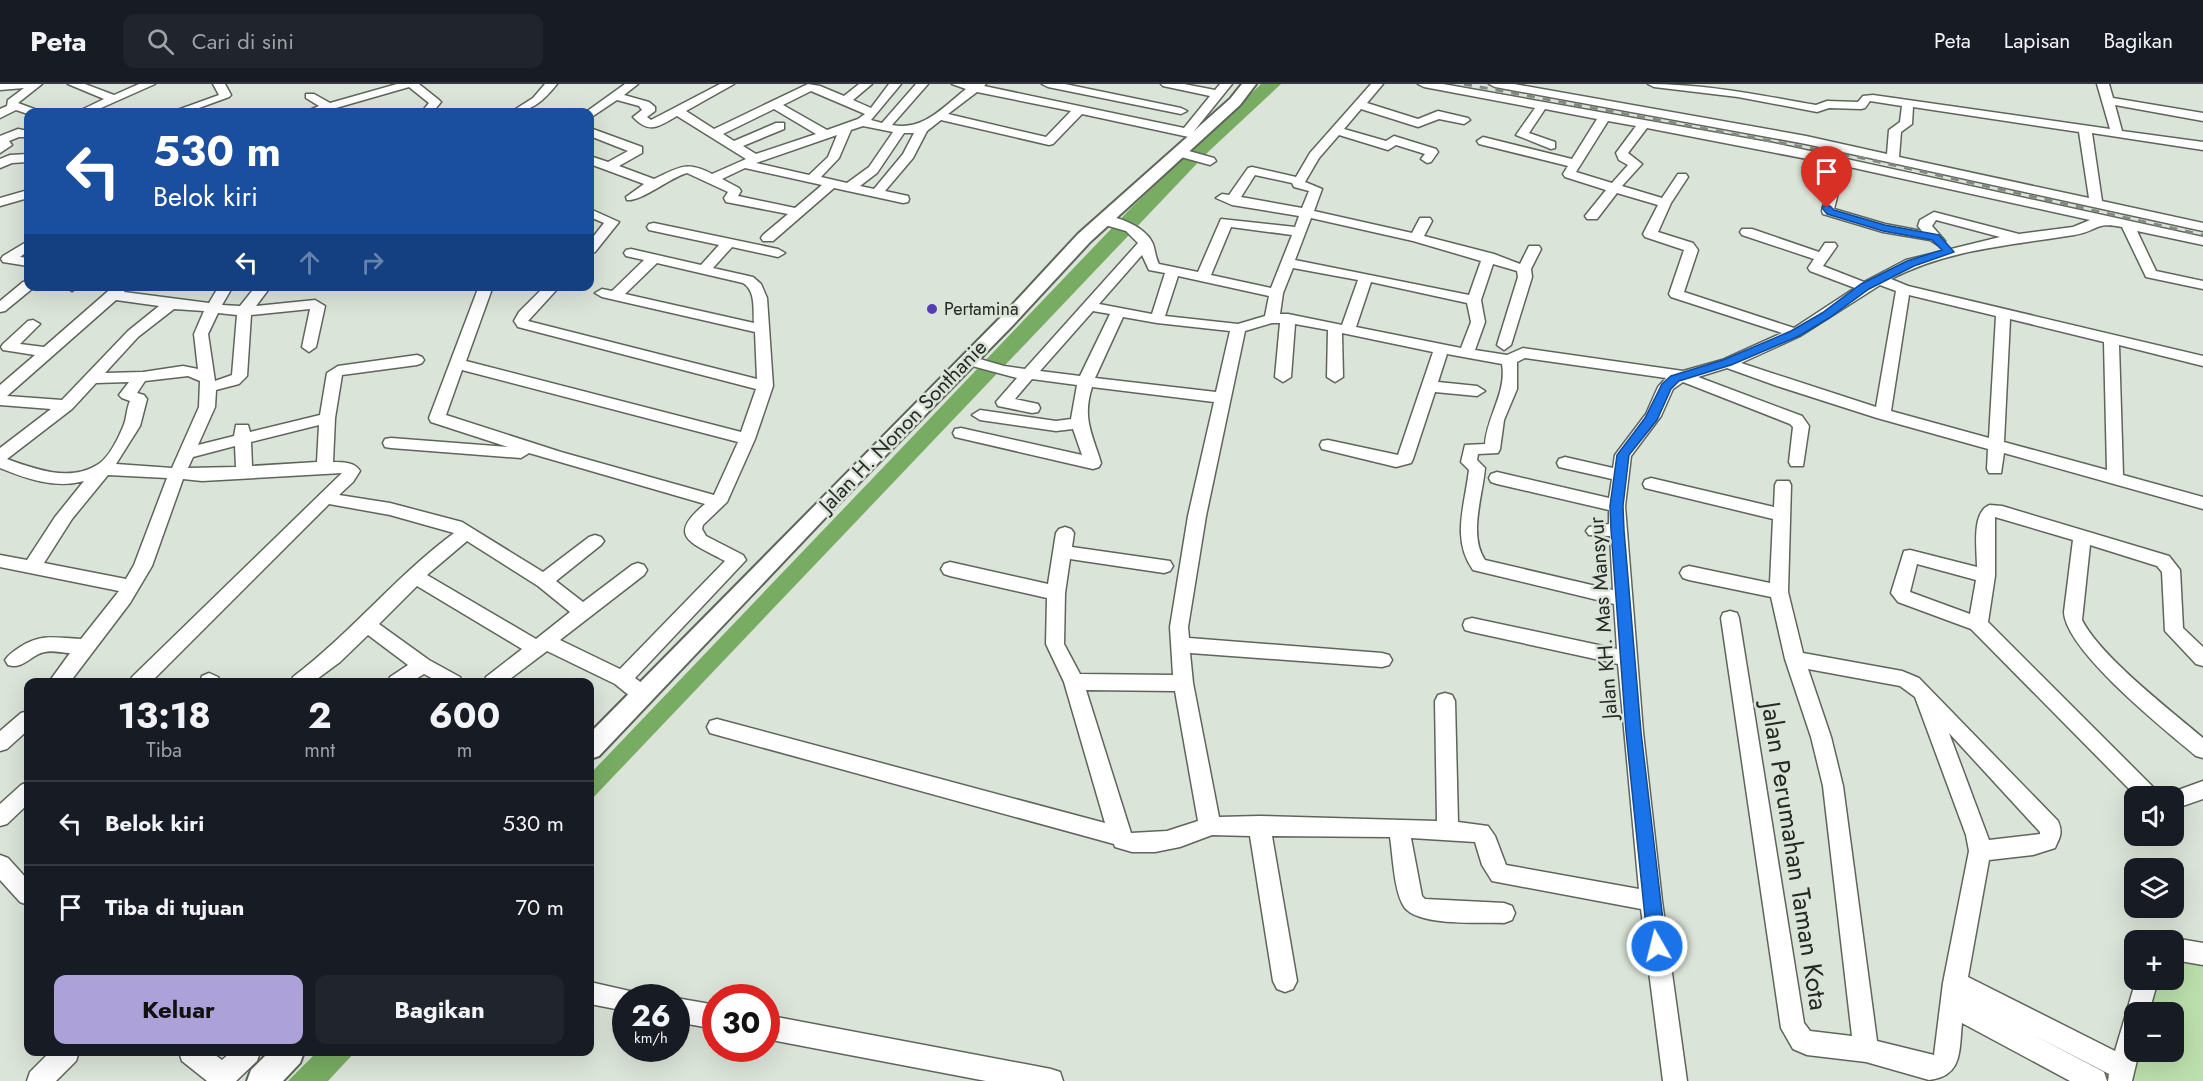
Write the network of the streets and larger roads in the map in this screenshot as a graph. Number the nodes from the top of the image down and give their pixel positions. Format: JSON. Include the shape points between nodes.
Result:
{"nodes":[{"id":1,"x":28,"y":84,"type":"edge"},
{"id":2,"x":36,"y":84,"type":"edge"},
{"id":3,"x":74,"y":84,"type":"edge"},
{"id":4,"x":149,"y":84,"type":"edge"},
{"id":5,"x":219,"y":84,"type":"edge"},
{"id":6,"x":410,"y":84,"type":"edge"},
{"id":7,"x":551,"y":84,"type":"edge"},
{"id":8,"x":632,"y":84,"type":"edge"},
{"id":9,"x":728,"y":84,"type":"edge"},
{"id":10,"x":866,"y":84,"type":"edge"},
{"id":11,"x":895,"y":84,"type":"edge"},
{"id":12,"x":922,"y":84,"type":"edge"},
{"id":13,"x":958,"y":84,"type":"edge"},
{"id":14,"x":1048,"y":84,"type":"edge"},
{"id":15,"x":1167,"y":84,"type":"edge"},
{"id":16,"x":1226,"y":84,"type":"edge"},
{"id":17,"x":1249,"y":84,"type":"edge"},
{"id":18,"x":1377,"y":84,"type":"edge"},
{"id":19,"x":1424,"y":84,"type":"edge"},
{"id":20,"x":1495,"y":84,"type":"edge"},
{"id":21,"x":1581,"y":84,"type":"edge"},
{"id":22,"x":1654,"y":84,"type":"edge"},
{"id":23,"x":2103,"y":84,"type":"edge"},
{"id":24,"x":392,"y":86,"type":"edge"},
{"id":25,"x":694,"y":86,"type":"dead end"},
{"id":26,"x":977,"y":86,"type":"edge"},
{"id":27,"x":0,"y":87,"type":"edge"},
{"id":28,"x":711,"y":92,"type":"junction"},
{"id":29,"x":1216,"y":94,"type":"junction"},
{"id":30,"x":310,"y":96,"type":"dead end"},
{"id":31,"x":615,"y":96,"type":"junction"},
{"id":32,"x":1570,"y":98,"type":"junction"},
{"id":33,"x":115,"y":99,"type":"junction"},
{"id":34,"x":2106,"y":100,"type":"junction"},
{"id":35,"x":843,"y":102,"type":"junction"},
{"id":36,"x":1731,"y":102,"type":"edge"},
{"id":37,"x":1908,"y":103,"type":"junction"},
{"id":38,"x":1358,"y":104,"type":"junction"},
{"id":39,"x":775,"y":105,"type":"junction"},
{"id":40,"x":15,"y":106,"type":"junction"},
{"id":41,"x":1542,"y":106,"type":"junction"},
{"id":42,"x":328,"y":107,"type":"junction"},
{"id":43,"x":94,"y":108,"type":"edge"},
{"id":44,"x":190,"y":108,"type":"edge"},
{"id":45,"x":325,"y":108,"type":"edge"},
{"id":46,"x":431,"y":108,"type":"edge"},
{"id":47,"x":527,"y":108,"type":"edge"},
{"id":48,"x":24,"y":109,"type":"edge"},
{"id":49,"x":1079,"y":110,"type":"junction"},
{"id":50,"x":677,"y":111,"type":"junction"},
{"id":51,"x":1181,"y":111,"type":"dead end"},
{"id":52,"x":594,"y":112,"type":"edge"},
{"id":53,"x":873,"y":113,"type":"junction"},
{"id":54,"x":0,"y":114,"type":"edge"},
{"id":55,"x":940,"y":116,"type":"junction"},
{"id":56,"x":1604,"y":117,"type":"junction"},
{"id":57,"x":2203,"y":117,"type":"edge"},
{"id":58,"x":1464,"y":120,"type":"dead end"},
{"id":59,"x":862,"y":122,"type":"junction"},
{"id":60,"x":1644,"y":124,"type":"junction"},
{"id":61,"x":780,"y":126,"type":"dead end"},
{"id":62,"x":847,"y":126,"type":"junction"},
{"id":63,"x":884,"y":127,"type":"junction"},
{"id":64,"x":2183,"y":128,"type":"junction"},
{"id":65,"x":922,"y":129,"type":"junction"},
{"id":66,"x":2085,"y":129,"type":"junction"},
{"id":67,"x":900,"y":130,"type":"junction"},
{"id":68,"x":1335,"y":130,"type":"junction"},
{"id":69,"x":715,"y":133,"type":"junction"},
{"id":70,"x":2117,"y":133,"type":"junction"},
{"id":71,"x":24,"y":134,"type":"edge"},
{"id":72,"x":594,"y":134,"type":"edge"},
{"id":73,"x":1192,"y":134,"type":"junction"},
{"id":74,"x":826,"y":135,"type":"junction"},
{"id":75,"x":1483,"y":141,"type":"dead end"},
{"id":76,"x":0,"y":143,"type":"edge"},
{"id":77,"x":735,"y":145,"type":"junction"},
{"id":78,"x":1551,"y":145,"type":"dead end"},
{"id":79,"x":2203,"y":146,"type":"edge"},
{"id":80,"x":1182,"y":153,"type":"junction"},
{"id":81,"x":24,"y":158,"type":"edge"},
{"id":82,"x":755,"y":159,"type":"junction"},
{"id":83,"x":1427,"y":159,"type":"dead end"},
{"id":84,"x":1893,"y":159,"type":"junction"},
{"id":85,"x":1207,"y":160,"type":"dead end"},
{"id":86,"x":1840,"y":161,"type":"junction"},
{"id":87,"x":594,"y":162,"type":"edge"},
{"id":88,"x":0,"y":164,"type":"edge"},
{"id":89,"x":742,"y":164,"type":"junction"},
{"id":90,"x":1575,"y":164,"type":"junction"},
{"id":91,"x":608,"y":167,"type":"junction"},
{"id":92,"x":1682,"y":177,"type":"dead end"},
{"id":93,"x":712,"y":179,"type":"junction"},
{"id":94,"x":812,"y":179,"type":"junction"},
{"id":95,"x":1299,"y":181,"type":"junction"},
{"id":96,"x":654,"y":183,"type":"junction"},
{"id":97,"x":832,"y":183,"type":"junction"},
{"id":98,"x":850,"y":187,"type":"junction"},
{"id":99,"x":1614,"y":188,"type":"junction"},
{"id":100,"x":878,"y":194,"type":"junction"},
{"id":101,"x":24,"y":195,"type":"edge"},
{"id":102,"x":632,"y":197,"type":"dead end"},
{"id":103,"x":903,"y":199,"type":"dead end"},
{"id":104,"x":0,"y":202,"type":"edge"},
{"id":105,"x":2096,"y":202,"type":"junction"},
{"id":106,"x":1665,"y":203,"type":"junction"},
{"id":107,"x":1248,"y":204,"type":"junction"},
{"id":108,"x":797,"y":212,"type":"junction"},
{"id":109,"x":1306,"y":213,"type":"junction"},
{"id":110,"x":594,"y":215,"type":"edge"},
{"id":111,"x":1592,"y":216,"type":"dead end"},
{"id":112,"x":2105,"y":219,"type":"junction"},
{"id":113,"x":1425,"y":221,"type":"dead end"},
{"id":114,"x":1108,"y":222,"type":"junction"},
{"id":115,"x":2127,"y":223,"type":"junction"},
{"id":116,"x":1243,"y":224,"type":"junction"},
{"id":117,"x":654,"y":227,"type":"dead end"},
{"id":118,"x":2203,"y":227,"type":"edge"},
{"id":119,"x":1300,"y":232,"type":"junction"},
{"id":120,"x":1747,"y":232,"type":"dead end"},
{"id":121,"x":1416,"y":237,"type":"junction"},
{"id":122,"x":1935,"y":237,"type":"junction"},
{"id":123,"x":768,"y":238,"type":"dead end"},
{"id":124,"x":2019,"y":238,"type":"junction"},
{"id":125,"x":2203,"y":241,"type":"edge"},
{"id":126,"x":729,"y":242,"type":"junction"},
{"id":127,"x":1146,"y":242,"type":"junction"},
{"id":128,"x":594,"y":244,"type":"edge"},
{"id":129,"x":24,"y":248,"type":"edge"},
{"id":130,"x":1533,"y":249,"type":"dead end"},
{"id":131,"x":778,"y":252,"type":"dead end"},
{"id":132,"x":1949,"y":252,"type":"junction"},
{"id":133,"x":631,"y":254,"type":"dead end"},
{"id":134,"x":1489,"y":257,"type":"junction"},
{"id":135,"x":653,"y":258,"type":"junction"},
{"id":136,"x":4,"y":262,"type":"edge"},
{"id":137,"x":24,"y":262,"type":"edge"},
{"id":138,"x":1288,"y":263,"type":"junction"},
{"id":139,"x":704,"y":270,"type":"junction"},
{"id":140,"x":1524,"y":270,"type":"junction"},
{"id":141,"x":1173,"y":272,"type":"junction"},
{"id":142,"x":1203,"y":277,"type":"junction"},
{"id":143,"x":1366,"y":277,"type":"junction"},
{"id":144,"x":1872,"y":283,"type":"junction"},
{"id":145,"x":2203,"y":285,"type":"edge"},
{"id":146,"x":24,"y":288,"type":"edge"},
{"id":147,"x":1903,"y":289,"type":"junction"},
{"id":148,"x":118,"y":291,"type":"edge"},
{"id":149,"x":219,"y":291,"type":"edge"},
{"id":150,"x":260,"y":291,"type":"edge"},
{"id":151,"x":484,"y":291,"type":"edge"},
{"id":152,"x":549,"y":291,"type":"edge"},
{"id":153,"x":1276,"y":293,"type":"junction"},
{"id":154,"x":1474,"y":300,"type":"junction"},
{"id":155,"x":171,"y":304,"type":"junction"},
{"id":156,"x":1089,"y":306,"type":"junction"},
{"id":157,"x":0,"y":308,"type":"edge"},
{"id":158,"x":213,"y":308,"type":"junction"},
{"id":159,"x":244,"y":311,"type":"junction"},
{"id":160,"x":2003,"y":312,"type":"junction"},
{"id":161,"x":1118,"y":313,"type":"junction"},
{"id":162,"x":1288,"y":318,"type":"junction"},
{"id":163,"x":1157,"y":319,"type":"junction"},
{"id":164,"x":1272,"y":319,"type":"junction"},
{"id":165,"x":33,"y":324,"type":"dead end"},
{"id":166,"x":762,"y":328,"type":"junction"},
{"id":167,"x":1238,"y":328,"type":"junction"},
{"id":168,"x":1342,"y":328,"type":"junction"},
{"id":169,"x":1795,"y":333,"type":"junction"},
{"id":170,"x":2111,"y":339,"type":"junction"},
{"id":171,"x":4,"y":347,"type":"edge"},
{"id":172,"x":309,"y":347,"type":"dead end"},
{"id":173,"x":1441,"y":349,"type":"junction"},
{"id":174,"x":49,"y":352,"type":"junction"},
{"id":175,"x":1506,"y":353,"type":"junction"},
{"id":176,"x":1466,"y":354,"type":"junction"},
{"id":177,"x":417,"y":360,"type":"dead end"},
{"id":178,"x":2203,"y":361,"type":"edge"},
{"id":179,"x":973,"y":362,"type":"junction"},
{"id":180,"x":458,"y":363,"type":"junction"},
{"id":181,"x":1727,"y":363,"type":"junction"},
{"id":182,"x":1029,"y":373,"type":"junction"},
{"id":183,"x":1682,"y":376,"type":"junction"},
{"id":184,"x":1283,"y":377,"type":"dead end"},
{"id":185,"x":1335,"y":377,"type":"dead end"},
{"id":186,"x":91,"y":378,"type":"junction"},
{"id":187,"x":140,"y":378,"type":"junction"},
{"id":188,"x":1085,"y":381,"type":"junction"},
{"id":189,"x":207,"y":382,"type":"junction"},
{"id":190,"x":765,"y":386,"type":"junction"},
{"id":191,"x":1428,"y":386,"type":"junction"},
{"id":192,"x":1477,"y":391,"type":"dead end"},
{"id":193,"x":0,"y":393,"type":"edge"},
{"id":194,"x":1222,"y":399,"type":"junction"},
{"id":195,"x":0,"y":400,"type":"edge"},
{"id":196,"x":66,"y":405,"type":"junction"},
{"id":197,"x":1032,"y":408,"type":"dead end"},
{"id":198,"x":1883,"y":414,"type":"junction"},
{"id":199,"x":980,"y":415,"type":"dead end"},
{"id":200,"x":327,"y":418,"type":"junction"},
{"id":201,"x":437,"y":418,"type":"junction"},
{"id":202,"x":1078,"y":423,"type":"junction"},
{"id":203,"x":961,"y":433,"type":"dead end"},
{"id":204,"x":242,"y":434,"type":"junction"},
{"id":205,"x":747,"y":439,"type":"junction"},
{"id":206,"x":391,"y":443,"type":"dead end"},
{"id":207,"x":428,"y":445,"type":"junction"},
{"id":208,"x":1997,"y":445,"type":"junction"},
{"id":209,"x":1328,"y":446,"type":"dead end"},
{"id":210,"x":187,"y":453,"type":"junction"},
{"id":211,"x":0,"y":456,"type":"edge"},
{"id":212,"x":555,"y":456,"type":"junction"},
{"id":213,"x":0,"y":462,"type":"edge"},
{"id":214,"x":1797,"y":462,"type":"dead end"},
{"id":215,"x":1565,"y":464,"type":"dead end"},
{"id":216,"x":325,"y":467,"type":"junction"},
{"id":217,"x":104,"y":469,"type":"junction"},
{"id":218,"x":1995,"y":469,"type":"dead end"},
{"id":219,"x":244,"y":472,"type":"junction"},
{"id":220,"x":177,"y":474,"type":"junction"},
{"id":221,"x":1622,"y":475,"type":"junction"},
{"id":222,"x":1497,"y":478,"type":"dead end"},
{"id":223,"x":2115,"y":478,"type":"junction"},
{"id":224,"x":1651,"y":484,"type":"dead end"},
{"id":225,"x":1783,"y":485,"type":"dead end"},
{"id":226,"x":325,"y":498,"type":"junction"},
{"id":227,"x":719,"y":502,"type":"junction"},
{"id":228,"x":2203,"y":503,"type":"edge"},
{"id":229,"x":1617,"y":506,"type":"junction"},
{"id":230,"x":1783,"y":515,"type":"junction"},
{"id":231,"x":1618,"y":530,"type":"junction"},
{"id":232,"x":1595,"y":531,"type":"dead end"},
{"id":233,"x":466,"y":532,"type":"junction"},
{"id":234,"x":2082,"y":537,"type":"junction"},
{"id":235,"x":595,"y":541,"type":"dead end"},
{"id":236,"x":0,"y":561,"type":"edge"},
{"id":237,"x":1164,"y":566,"type":"dead end"},
{"id":238,"x":31,"y":569,"type":"junction"},
{"id":239,"x":950,"y":569,"type":"dead end"},
{"id":240,"x":638,"y":570,"type":"dead end"},
{"id":241,"x":1689,"y":573,"type":"dead end"},
{"id":242,"x":415,"y":576,"type":"junction"},
{"id":243,"x":1986,"y":576,"type":"junction"},
{"id":244,"x":544,"y":581,"type":"junction"},
{"id":245,"x":130,"y":587,"type":"junction"},
{"id":246,"x":1779,"y":592,"type":"junction"},
{"id":247,"x":1056,"y":593,"type":"junction"},
{"id":248,"x":1624,"y":599,"type":"junction"},
{"id":249,"x":583,"y":612,"type":"junction"},
{"id":250,"x":1730,"y":618,"type":"dead end"},
{"id":251,"x":1978,"y":624,"type":"junction"},
{"id":252,"x":367,"y":625,"type":"junction"},
{"id":253,"x":1472,"y":625,"type":"dead end"},
{"id":254,"x":541,"y":645,"type":"junction"},
{"id":255,"x":1180,"y":645,"type":"junction"},
{"id":256,"x":85,"y":647,"type":"junction"},
{"id":257,"x":1628,"y":659,"type":"junction"},
{"id":258,"x":1795,"y":659,"type":"junction"},
{"id":259,"x":2203,"y":659,"type":"edge"},
{"id":260,"x":15,"y":660,"type":"dead end"},
{"id":261,"x":1382,"y":660,"type":"dead end"},
{"id":262,"x":422,"y":665,"type":"junction"},
{"id":263,"x":62,"y":678,"type":"edge"},
{"id":264,"x":143,"y":678,"type":"edge"},
{"id":265,"x":305,"y":678,"type":"edge"},
{"id":266,"x":403,"y":678,"type":"edge"},
{"id":267,"x":447,"y":678,"type":"edge"},
{"id":268,"x":499,"y":678,"type":"edge"},
{"id":269,"x":622,"y":680,"type":"junction"},
{"id":270,"x":1074,"y":682,"type":"junction"},
{"id":271,"x":1183,"y":683,"type":"junction"},
{"id":272,"x":1923,"y":692,"type":"junction"},
{"id":273,"x":643,"y":695,"type":"junction"},
{"id":274,"x":1445,"y":701,"type":"dead end"},
{"id":275,"x":24,"y":722,"type":"edge"},
{"id":276,"x":717,"y":727,"type":"dead end"},
{"id":277,"x":0,"y":743,"type":"edge"},
{"id":278,"x":594,"y":745,"type":"edge"},
{"id":279,"x":2203,"y":750,"type":"edge"},
{"id":280,"x":2139,"y":786,"type":"edge"},
{"id":281,"x":2203,"y":790,"type":"edge"},
{"id":282,"x":24,"y":795,"type":"edge"},
{"id":283,"x":2184,"y":797,"type":"edge"},
{"id":284,"x":0,"y":817,"type":"edge"},
{"id":285,"x":1259,"y":825,"type":"junction"},
{"id":286,"x":1210,"y":826,"type":"junction"},
{"id":287,"x":1399,"y":828,"type":"junction"},
{"id":288,"x":1448,"y":830,"type":"junction"},
{"id":289,"x":1120,"y":836,"type":"junction"},
{"id":290,"x":1980,"y":851,"type":"junction"},
{"id":291,"x":0,"y":865,"type":"edge"},
{"id":292,"x":24,"y":891,"type":"edge"},
{"id":293,"x":1651,"y":901,"type":"junction"},
{"id":294,"x":1504,"y":913,"type":"dead end"},
{"id":295,"x":2184,"y":951,"type":"edge"},
{"id":296,"x":2203,"y":954,"type":"edge"},
{"id":297,"x":1285,"y":981,"type":"dead end"},
{"id":298,"x":594,"y":994,"type":"edge"},
{"id":299,"x":1954,"y":994,"type":"junction"},
{"id":300,"x":612,"y":997,"type":"edge"},
{"id":301,"x":780,"y":1030,"type":"edge"},
{"id":302,"x":1866,"y":1050,"type":"junction"},
{"id":303,"x":63,"y":1056,"type":"edge"},
{"id":304,"x":196,"y":1056,"type":"edge"},
{"id":305,"x":244,"y":1056,"type":"edge"},
{"id":306,"x":285,"y":1056,"type":"edge"},
{"id":307,"x":2121,"y":1074,"type":"edge"},
{"id":308,"x":221,"y":1078,"type":"edge"},
{"id":309,"x":39,"y":1081,"type":"edge"},
{"id":310,"x":262,"y":1081,"type":"edge"},
{"id":311,"x":1051,"y":1081,"type":"edge"},
{"id":312,"x":1675,"y":1081,"type":"edge"},
{"id":313,"x":2095,"y":1081,"type":"edge"}],
"edges":[{"from":1,"to":27,"type":"street"},
{"from":2,"to":40,"type":"street","via":[[12,102]]},
{"from":3,"to":33,"type":"street"},
{"from":4,"to":33,"type":"street"},
{"from":5,"to":44,"type":"street","via":[[223,97]]},
{"from":6,"to":24,"type":"street"},
{"from":6,"to":46,"type":"street","via":[[435,102]]},
{"from":7,"to":47,"type":"street"},
{"from":8,"to":31,"type":"street"},
{"from":9,"to":28,"type":"street"},
{"from":10,"to":35,"type":"street"},
{"from":11,"to":53,"type":"street"},
{"from":12,"to":63,"type":"street"},
{"from":13,"to":26,"type":"street"},
{"from":14,"to":51,"type":"street"},
{"from":15,"to":29,"type":"street"},
{"from":16,"to":29,"type":"street"},
{"from":17,"to":73,"type":"street","name":"Jalan H. Nonon Sonthanie","via":[[1235,102]]},
{"from":18,"to":38,"type":"street"},
{"from":19,"to":41,"type":"street"},
{"from":20,"to":32,"type":"street"},
{"from":21,"to":32,"type":"street"},
{"from":22,"to":36,"type":"street"},
{"from":23,"to":34,"type":"street"},
{"from":24,"to":42,"type":"street"},
{"from":25,"to":28,"type":"street"},
{"from":26,"to":49,"type":"street"},
{"from":26,"to":55,"type":"street"},
{"from":28,"to":50,"type":"street"},
{"from":29,"to":73,"type":"street"},
{"from":30,"to":42,"type":"street"},
{"from":31,"to":50,"type":"street","via":[[645,104],[651,109],[639,117],[650,125]]},
{"from":31,"to":52,"type":"street"},
{"from":32,"to":36,"type":"street"},
{"from":33,"to":43,"type":"street"},
{"from":34,"to":64,"type":"street"},
{"from":34,"to":70,"type":"street"},
{"from":35,"to":39,"type":"street","via":[[812,87]]},
{"from":35,"to":53,"type":"street"},
{"from":36,"to":37,"type":"street","via":[[1817,109],[1827,104],[1861,106],[1869,97]]},
{"from":36,"to":84,"type":"street"},
{"from":37,"to":66,"type":"street"},
{"from":37,"to":84,"type":"street","via":[[1906,124],[1895,130]]},
{"from":38,"to":58,"type":"street","via":[[1418,123],[1440,115]]},
{"from":38,"to":68,"type":"street"},
{"from":39,"to":69,"type":"street"},
{"from":39,"to":74,"type":"street"},
{"from":40,"to":48,"type":"street"},
{"from":40,"to":54,"type":"street"},
{"from":41,"to":56,"type":"street"},
{"from":41,"to":78,"type":"street","via":[[1522,135]]},
{"from":42,"to":45,"type":"street"},
{"from":49,"to":55,"type":"street","via":[[1049,141]]},
{"from":49,"to":73,"type":"street"},
{"from":50,"to":69,"type":"street"},
{"from":53,"to":59,"type":"street"},
{"from":55,"to":65,"type":"street"},
{"from":56,"to":60,"type":"street"},
{"from":56,"to":90,"type":"street"},
{"from":57,"to":64,"type":"street"},
{"from":59,"to":62,"type":"street"},
{"from":59,"to":63,"type":"street"},
{"from":60,"to":86,"type":"street"},
{"from":60,"to":99,"type":"street","via":[[1622,153],[1636,164]]},
{"from":61,"to":77,"type":"street"},
{"from":62,"to":74,"type":"street"},
{"from":62,"to":94,"type":"street","via":[[833,158]]},
{"from":63,"to":67,"type":"street"},
{"from":64,"to":70,"type":"street"},
{"from":64,"to":79,"type":"street"},
{"from":65,"to":67,"type":"street"},
{"from":65,"to":100,"type":"street","via":[[909,155]]},
{"from":66,"to":70,"type":"street"},
{"from":66,"to":105,"type":"street"},
{"from":67,"to":98,"type":"street","via":[[873,170]]},
{"from":68,"to":83,"type":"street","via":[[1388,146],[1400,140],[1432,152]]},
{"from":68,"to":95,"type":"street"},
{"from":69,"to":77,"type":"street"},
{"from":71,"to":76,"type":"street"},
{"from":72,"to":91,"type":"street","via":[[638,150]]},
{"from":73,"to":80,"type":"street","name":"Jalan H. Nonon Sonthanie"},
{"from":74,"to":82,"type":"street"},
{"from":75,"to":90,"type":"street"},
{"from":77,"to":82,"type":"street"},
{"from":80,"to":85,"type":"street"},
{"from":80,"to":114,"type":"street","name":"Jalan H. Nonon Sonthanie"},
{"from":81,"to":88,"type":"street"},
{"from":82,"to":89,"type":"street"},
{"from":84,"to":105,"type":"street"},
{"from":86,"to":112,"type":"street"},
{"from":86,"to":122,"type":"street","via":[[1828,211],[1883,228]]},
{"from":87,"to":91,"type":"street"},
{"from":89,"to":93,"type":"street"},
{"from":89,"to":94,"type":"street"},
{"from":90,"to":99,"type":"street","via":[[1569,174]]},
{"from":91,"to":96,"type":"street"},
{"from":92,"to":106,"type":"street"},
{"from":93,"to":96,"type":"street","via":[[687,168]]},
{"from":93,"to":108,"type":"street","via":[[735,191],[731,199]]},
{"from":94,"to":97,"type":"street"},
{"from":95,"to":107,"type":"street","via":[[1252,171],[1227,200]]},
{"from":95,"to":109,"type":"street","via":[[1299,185],[1316,189]]},
{"from":96,"to":102,"type":"street"},
{"from":97,"to":98,"type":"street"},
{"from":97,"to":108,"type":"street"},
{"from":98,"to":100,"type":"street"},
{"from":99,"to":106,"type":"street"},
{"from":99,"to":111,"type":"street"},
{"from":100,"to":103,"type":"street"},
{"from":101,"to":104,"type":"street"},
{"from":105,"to":118,"type":"street"},
{"from":106,"to":169,"type":"street","via":[[1649,234],[1691,250],[1676,294]]},
{"from":107,"to":109,"type":"street"},
{"from":107,"to":116,"type":"street"},
{"from":108,"to":123,"type":"street"},
{"from":109,"to":119,"type":"street"},
{"from":109,"to":121,"type":"street"},
{"from":110,"to":128,"type":"street","via":[[612,222]]},
{"from":112,"to":115,"type":"street"},
{"from":112,"to":124,"type":"street","name":"Jalan KH. Mas Mansyur","via":[[2076,231]]},
{"from":113,"to":121,"type":"street"},
{"from":114,"to":127,"type":"street","via":[[1135,230]]},
{"from":114,"to":179,"type":"street","name":"Jalan H. Nonon Sonthanie"},
{"from":115,"to":125,"type":"street"},
{"from":115,"to":145,"type":"street","via":[[2150,274]]},
{"from":116,"to":119,"type":"street"},
{"from":116,"to":142,"type":"street","via":[[1225,224]]},
{"from":117,"to":126,"type":"street"},
{"from":119,"to":138,"type":"street"},
{"from":120,"to":144,"type":"street","via":[[1826,252],[1815,267],[1818,271]]},
{"from":121,"to":134,"type":"street"},
{"from":122,"to":124,"type":"street","via":[[1925,226],[1934,216]]},
{"from":122,"to":132,"type":"street"},
{"from":124,"to":132,"type":"street","name":"Jalan KH. Mas Mansyur"},
{"from":126,"to":131,"type":"street"},
{"from":126,"to":139,"type":"street"},
{"from":127,"to":141,"type":"street","via":[[1151,265]]},
{"from":127,"to":156,"type":"street"},
{"from":129,"to":136,"type":"street"},
{"from":130,"to":140,"type":"street"},
{"from":132,"to":144,"type":"street","name":"Jalan KH. Mas Mansyur","via":[[1911,263]]},
{"from":133,"to":135,"type":"street"},
{"from":134,"to":140,"type":"street"},
{"from":134,"to":154,"type":"street"},
{"from":135,"to":139,"type":"street"},
{"from":135,"to":166,"type":"street","via":[[608,294]]},
{"from":136,"to":137,"type":"street"},
{"from":138,"to":143,"type":"street"},
{"from":138,"to":153,"type":"street"},
{"from":139,"to":166,"type":"street","via":[[754,284],[760,298]]},
{"from":140,"to":175,"type":"street"},
{"from":141,"to":142,"type":"street"},
{"from":141,"to":163,"type":"street"},
{"from":142,"to":153,"type":"street"},
{"from":143,"to":154,"type":"street"},
{"from":143,"to":168,"type":"street"},
{"from":144,"to":147,"type":"street"},
{"from":144,"to":169,"type":"street","name":"Jalan KH. Mas Mansyur"},
{"from":146,"to":157,"type":"street"},
{"from":147,"to":160,"type":"street"},
{"from":147,"to":198,"type":"street"},
{"from":148,"to":155,"type":"street"},
{"from":148,"to":174,"type":"street"},
{"from":149,"to":158,"type":"street"},
{"from":150,"to":159,"type":"street"},
{"from":151,"to":180,"type":"street"},
{"from":152,"to":190,"type":"street","via":[[524,315],[523,324]]},
{"from":153,"to":164,"type":"street"},
{"from":154,"to":176,"type":"street","via":[[1478,322]]},
{"from":155,"to":158,"type":"street"},
{"from":155,"to":186,"type":"street","via":[[133,334]]},
{"from":156,"to":161,"type":"street"},
{"from":156,"to":182,"type":"street"},
{"from":158,"to":159,"type":"street"},
{"from":158,"to":189,"type":"street","via":[[201,334]]},
{"from":159,"to":172,"type":"street","via":[[318,305]]},
{"from":159,"to":189,"type":"street","via":[[240,376],[234,381]]},
{"from":160,"to":170,"type":"street"},
{"from":160,"to":208,"type":"street"},
{"from":161,"to":163,"type":"street"},
{"from":161,"to":188,"type":"street"},
{"from":162,"to":164,"type":"street"},
{"from":162,"to":168,"type":"street"},
{"from":162,"to":184,"type":"street"},
{"from":163,"to":167,"type":"street"},
{"from":164,"to":167,"type":"street"},
{"from":165,"to":171,"type":"street"},
{"from":166,"to":190,"type":"street"},
{"from":167,"to":194,"type":"street"},
{"from":168,"to":173,"type":"street"},
{"from":168,"to":185,"type":"street"},
{"from":169,"to":181,"type":"street","name":"Jalan KH. Mas Mansyur"},
{"from":170,"to":178,"type":"street"},
{"from":170,"to":223,"type":"street"},
{"from":171,"to":174,"type":"street"},
{"from":173,"to":176,"type":"street"},
{"from":173,"to":191,"type":"street"},
{"from":174,"to":193,"type":"street"},
{"from":175,"to":176,"type":"street"},
{"from":175,"to":183,"type":"street"},
{"from":175,"to":248,"type":"street","via":[[1512,374],[1494,428],[1492,449],[1471,449],[1468,462],[1477,468],[1469,529],[1474,560],[1479,565]]},
{"from":177,"to":200,"type":"street","via":[[337,371]]},
{"from":179,"to":182,"type":"street","via":[[1003,371]]},
{"from":179,"to":273,"type":"street","name":"Jalan H. Nonon Sonthanie"},
{"from":180,"to":201,"type":"street"},
{"from":180,"to":205,"type":"street"},
{"from":181,"to":183,"type":"street","name":"Jalan KH. Mas Mansyur"},
{"from":181,"to":198,"type":"street"},
{"from":182,"to":188,"type":"street"},
{"from":182,"to":197,"type":"street","via":[[1004,403]]},
{"from":183,"to":214,"type":"street","via":[[1796,420],[1801,426]]},
{"from":183,"to":221,"type":"street","name":"Jalan KH. Mas Mansyur","via":[[1666,387],[1651,420],[1623,455]]},
{"from":186,"to":187,"type":"street"},
{"from":186,"to":196,"type":"street"},
{"from":187,"to":189,"type":"street","via":[[190,371]]},
{"from":187,"to":217,"type":"street","via":[[127,395],[139,399],[132,427]]},
{"from":188,"to":194,"type":"street"},
{"from":188,"to":202,"type":"street"},
{"from":189,"to":210,"type":"street","via":[[207,407]]},
{"from":190,"to":205,"type":"street"},
{"from":191,"to":192,"type":"street"},
{"from":191,"to":209,"type":"street","via":[[1404,459],[1396,461]]},
{"from":194,"to":255,"type":"street","via":[[1197,516],[1179,623]]},
{"from":195,"to":196,"type":"street"},
{"from":196,"to":211,"type":"street"},
{"from":198,"to":208,"type":"street"},
{"from":199,"to":202,"type":"street","via":[[1056,426]]},
{"from":200,"to":204,"type":"street"},
{"from":200,"to":216,"type":"street"},
{"from":201,"to":207,"type":"street"},
{"from":201,"to":212,"type":"street"},
{"from":202,"to":203,"type":"street","via":[[1093,462]]},
{"from":204,"to":210,"type":"street"},
{"from":204,"to":219,"type":"street"},
{"from":205,"to":227,"type":"street"},
{"from":206,"to":207,"type":"street"},
{"from":207,"to":212,"type":"street"},
{"from":208,"to":218,"type":"street"},
{"from":208,"to":223,"type":"street"},
{"from":210,"to":220,"type":"street"},
{"from":212,"to":227,"type":"street"},
{"from":213,"to":217,"type":"street","via":[[30,474],[61,479]]},
{"from":215,"to":221,"type":"street"},
{"from":216,"to":219,"type":"street"},
{"from":216,"to":226,"type":"street","via":[[344,468],[352,473]]},
{"from":217,"to":220,"type":"street"},
{"from":217,"to":238,"type":"street","via":[[70,508]]},
{"from":219,"to":220,"type":"street"},
{"from":220,"to":245,"type":"street","via":[[143,566]]},
{"from":221,"to":229,"type":"street","name":"Jalan KH. Mas Mansyur"},
{"from":222,"to":229,"type":"street"},
{"from":223,"to":228,"type":"street"},
{"from":224,"to":230,"type":"street"},
{"from":225,"to":230,"type":"street"},
{"from":226,"to":233,"type":"street","via":[[421,516]]},
{"from":226,"to":264,"type":"street"},
{"from":227,"to":269,"type":"street","via":[[695,522],[694,535],[737,560]]},
{"from":229,"to":231,"type":"street","name":"Jalan KH. Mas Mansyur"},
{"from":230,"to":246,"type":"street"},
{"from":231,"to":232,"type":"street"},
{"from":231,"to":248,"type":"street","name":"Jalan KH. Mas Mansyur"},
{"from":233,"to":242,"type":"street"},
{"from":233,"to":244,"type":"street"},
{"from":234,"to":243,"type":"street","via":[[1990,511],[1986,515]]},
{"from":234,"to":259,"type":"street","via":[[2163,561],[2171,570],[2174,631]]},
{"from":234,"to":279,"type":"street","via":[[2073,621],[2083,638],[2117,672]]},
{"from":235,"to":244,"type":"street"},
{"from":236,"to":238,"type":"street"},
{"from":237,"to":247,"type":"street","via":[[1063,543]]},
{"from":238,"to":245,"type":"street"},
{"from":239,"to":247,"type":"street"},
{"from":240,"to":249,"type":"street"},
{"from":241,"to":246,"type":"street"},
{"from":242,"to":252,"type":"street"},
{"from":242,"to":254,"type":"street"},
{"from":243,"to":251,"type":"street"},
{"from":243,"to":251,"type":"street","via":[[1910,556],[1901,587],[1904,597]]},
{"from":244,"to":249,"type":"street"},
{"from":245,"to":256,"type":"street"},
{"from":246,"to":258,"type":"street"},
{"from":247,"to":270,"type":"street","via":[[1054,644]]},
{"from":248,"to":257,"type":"street","name":"Jalan KH. Mas Mansyur"},
{"from":249,"to":254,"type":"street"},
{"from":250,"to":302,"type":"street","name":"Jalan Perumahan Taman Kota","via":[[1791,1022],[1807,1043]]},
{"from":251,"to":280,"type":"street"},
{"from":252,"to":262,"type":"street"},
{"from":252,"to":265,"type":"street"},
{"from":253,"to":257,"type":"street"},
{"from":254,"to":268,"type":"street"},
{"from":254,"to":269,"type":"street"},
{"from":255,"to":261,"type":"street"},
{"from":255,"to":271,"type":"street"},
{"from":256,"to":260,"type":"street","via":[[40,644]]},
{"from":256,"to":263,"type":"street"},
{"from":257,"to":293,"type":"street","name":"Jalan KH. Mas Mansyur"},
{"from":258,"to":272,"type":"street","via":[[1902,679]]},
{"from":258,"to":302,"type":"street","via":[[1833,786]]},
{"from":262,"to":266,"type":"street"},
{"from":262,"to":267,"type":"street"},
{"from":269,"to":273,"type":"street"},
{"from":270,"to":271,"type":"street"},
{"from":270,"to":289,"type":"street"},
{"from":271,"to":286,"type":"street"},
{"from":272,"to":290,"type":"street"},
{"from":272,"to":290,"type":"street","via":[[2050,828],[2047,841]]},
{"from":273,"to":278,"type":"street","name":"Jalan H. Nonon Sonthanie"},
{"from":274,"to":288,"type":"street"},
{"from":275,"to":277,"type":"street"},
{"from":276,"to":289,"type":"street"},
{"from":281,"to":283,"type":"street"},
{"from":282,"to":284,"type":"street"},
{"from":285,"to":286,"type":"street"},
{"from":285,"to":287,"type":"street"},
{"from":285,"to":297,"type":"street"},
{"from":286,"to":289,"type":"street","via":[[1194,834],[1141,844]]},
{"from":287,"to":288,"type":"street"},
{"from":287,"to":294,"type":"street","via":[[1415,905],[1424,909]]},
{"from":288,"to":293,"type":"street","via":[[1484,836],[1489,843],[1491,865],[1500,874]]},
{"from":290,"to":299,"type":"street","name":"Jalan Perumahan Taman Kota"},
{"from":291,"to":292,"type":"street"},
{"from":293,"to":312,"type":"street","name":"Jalan KH. Mas Mansyur"},
{"from":295,"to":296,"type":"street"},
{"from":298,"to":300,"type":"street"},
{"from":299,"to":302,"type":"street","name":"Jalan Perumahan Taman Kota","via":[[1945,1062],[1938,1067],[1916,1066]]},
{"from":299,"to":307,"type":"street"},
{"from":299,"to":313,"type":"street"},
{"from":301,"to":311,"type":"street"},
{"from":303,"to":309,"type":"street"},
{"from":304,"to":308,"type":"street"},
{"from":305,"to":308,"type":"street"},
{"from":306,"to":310,"type":"street"}]}
